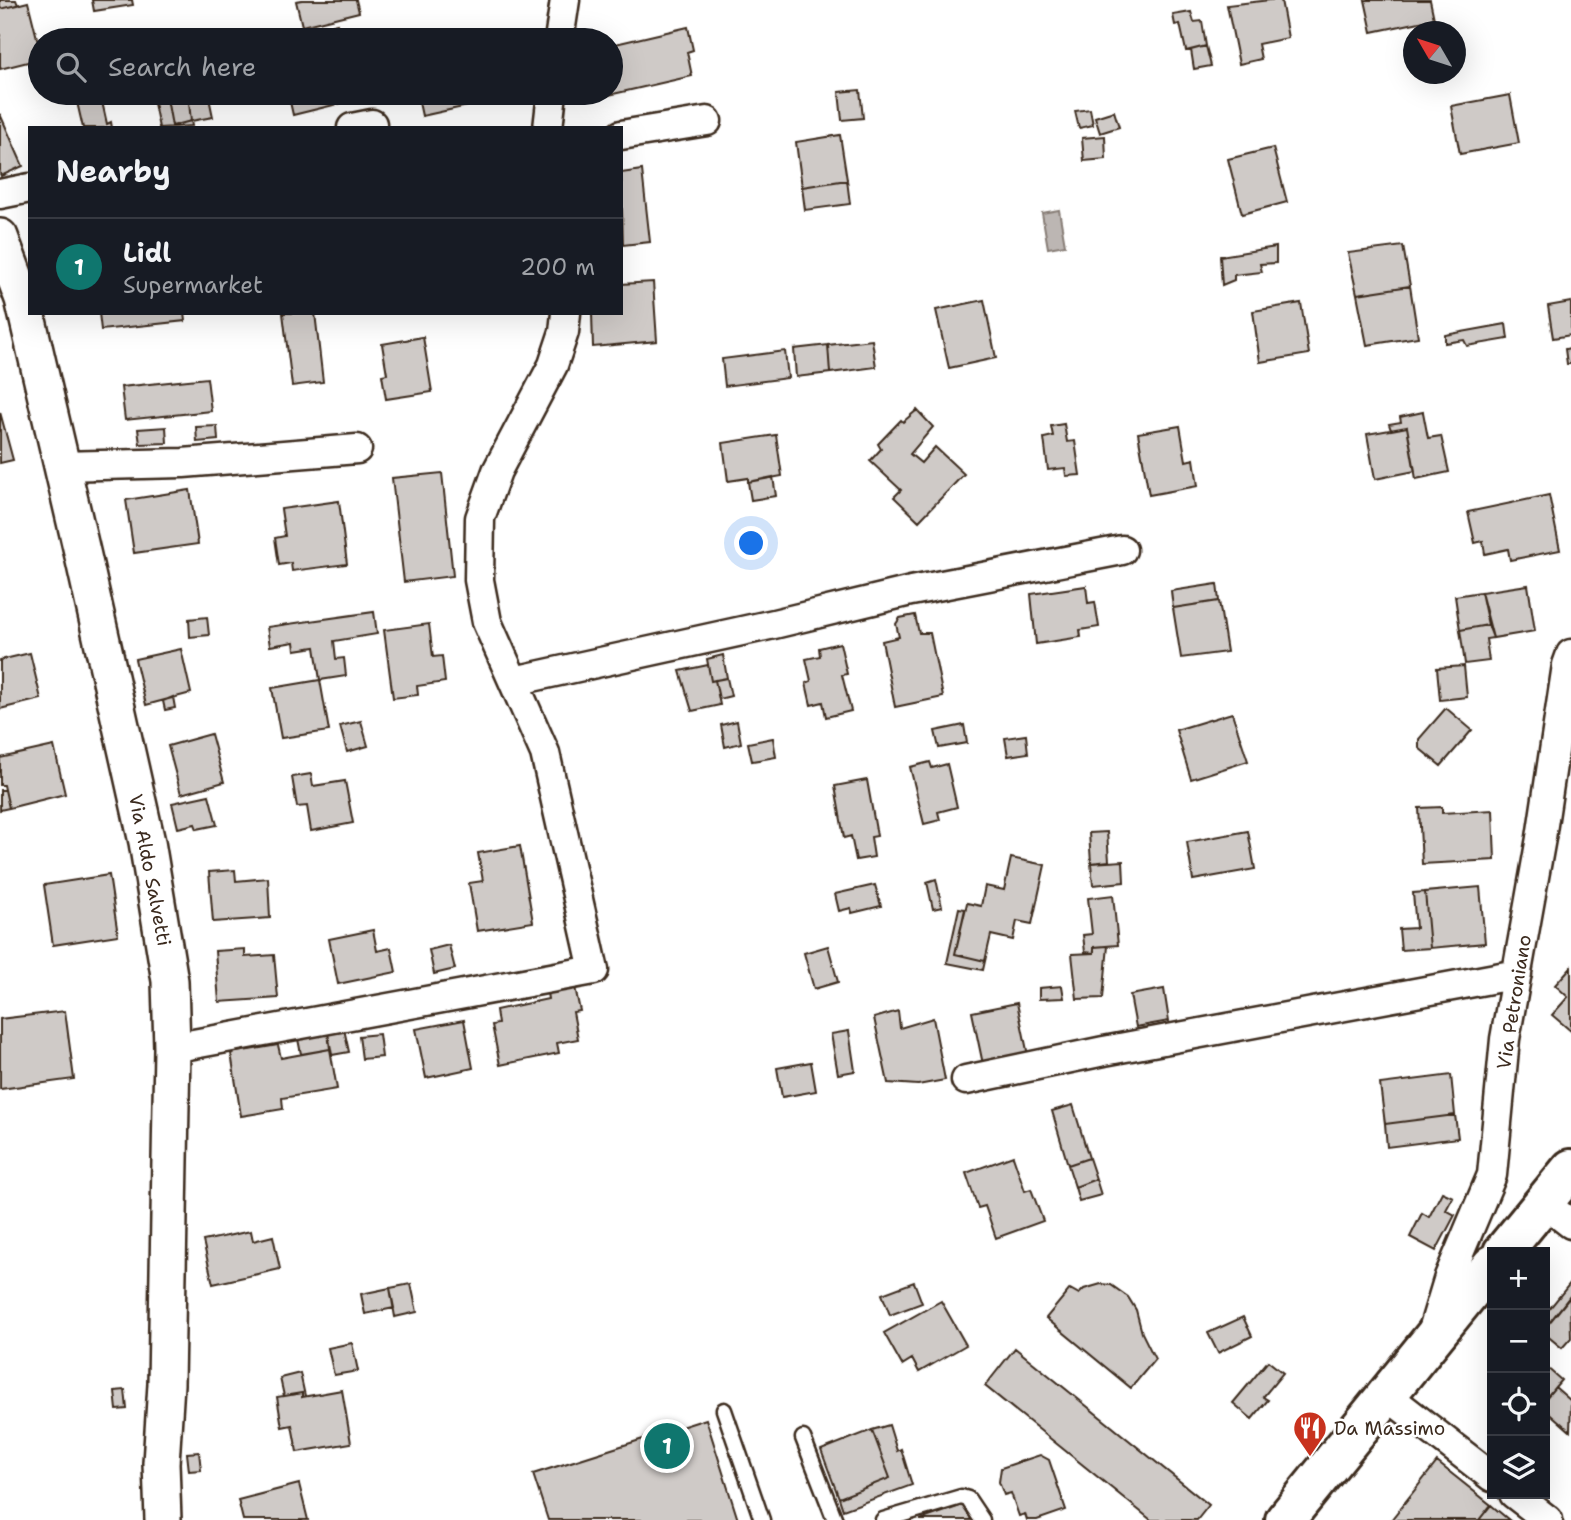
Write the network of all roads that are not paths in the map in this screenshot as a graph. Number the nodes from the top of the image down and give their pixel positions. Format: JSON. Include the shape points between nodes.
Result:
{"nodes":[{"id":1,"x":565,"y":0,"type":"edge"},
{"id":2,"x":561,"y":28,"type":"edge"},
{"id":3,"x":551,"y":105,"type":"edge"},
{"id":4,"x":707,"y":121,"type":"dead end"},
{"id":5,"x":548,"y":126,"type":"edge"},
{"id":6,"x":623,"y":135,"type":"edge"},
{"id":7,"x":28,"y":188,"type":"edge"},
{"id":8,"x":0,"y":194,"type":"edge"},
{"id":9,"x":0,"y":237,"type":"edge"},
{"id":10,"x":566,"y":315,"type":"edge"},
{"id":11,"x":357,"y":449,"type":"dead end"},
{"id":12,"x":60,"y":466,"type":"junction"},
{"id":13,"x":1122,"y":550,"type":"dead end"},
{"id":14,"x":1571,"y":654,"type":"edge"},
{"id":15,"x":514,"y":681,"type":"junction"},
{"id":16,"x":1564,"y":728,"type":"edge"},
{"id":17,"x":1517,"y":974,"type":"junction"},
{"id":18,"x":172,"y":1048,"type":"junction"},
{"id":19,"x":966,"y":1080,"type":"dead end"},
{"id":20,"x":1571,"y":1169,"type":"edge"},
{"id":21,"x":1557,"y":1214,"type":"edge"},
{"id":22,"x":1510,"y":1247,"type":"edge"},
{"id":23,"x":1487,"y":1271,"type":"edge"},
{"id":24,"x":1430,"y":1341,"type":"junction"},
{"id":25,"x":1385,"y":1394,"type":"junction"},
{"id":26,"x":724,"y":1410,"type":"dead end"},
{"id":27,"x":803,"y":1438,"type":"dead end"},
{"id":28,"x":1487,"y":1473,"type":"edge"},
{"id":29,"x":1521,"y":1499,"type":"edge"},
{"id":30,"x":163,"y":1520,"type":"edge"},
{"id":31,"x":762,"y":1520,"type":"edge"},
{"id":32,"x":835,"y":1520,"type":"edge"},
{"id":33,"x":883,"y":1520,"type":"edge"},
{"id":34,"x":982,"y":1520,"type":"edge"},
{"id":35,"x":1285,"y":1520,"type":"edge"},
{"id":36,"x":1548,"y":1520,"type":"edge"}],
"edges":[{"from":1,"to":2,"type":"street"},
{"from":3,"to":5,"type":"street"},
{"from":4,"to":6,"type":"street"},
{"from":7,"to":8,"type":"street"},
{"from":9,"to":12,"type":"street","name":"Via Aldo Salvetti","via":[[23,299]]},
{"from":10,"to":15,"type":"street","via":[[553,365],[497,471],[480,518],[479,580],[486,622]]},
{"from":11,"to":12,"type":"street","via":[[183,463]]},
{"from":12,"to":18,"type":"street","name":"Via Aldo Salvetti","via":[[152,869],[170,981]]},
{"from":13,"to":15,"type":"street"},
{"from":14,"to":16,"type":"street","name":"Via Petroniano"},
{"from":15,"to":18,"type":"street","via":[[545,753],[594,970]]},
{"from":16,"to":17,"type":"street","name":"Via Petroniano"},
{"from":17,"to":19,"type":"street"},
{"from":17,"to":24,"type":"street","name":"Via Petroniano","via":[[1505,1039],[1493,1175],[1449,1277]]},
{"from":18,"to":30,"type":"street","name":"Via Aldo Salvetti"},
{"from":20,"to":21,"type":"main road"},
{"from":21,"to":22,"type":"main road"},
{"from":23,"to":24,"type":"main road"},
{"from":24,"to":25,"type":"main road"},
{"from":25,"to":28,"type":"street"},
{"from":25,"to":35,"type":"main road"},
{"from":26,"to":31,"type":"lane"},
{"from":27,"to":32,"type":"lane"},
{"from":29,"to":36,"type":"street"},
{"from":33,"to":34,"type":"lane","via":[[961,1497],[968,1499]]}]}
